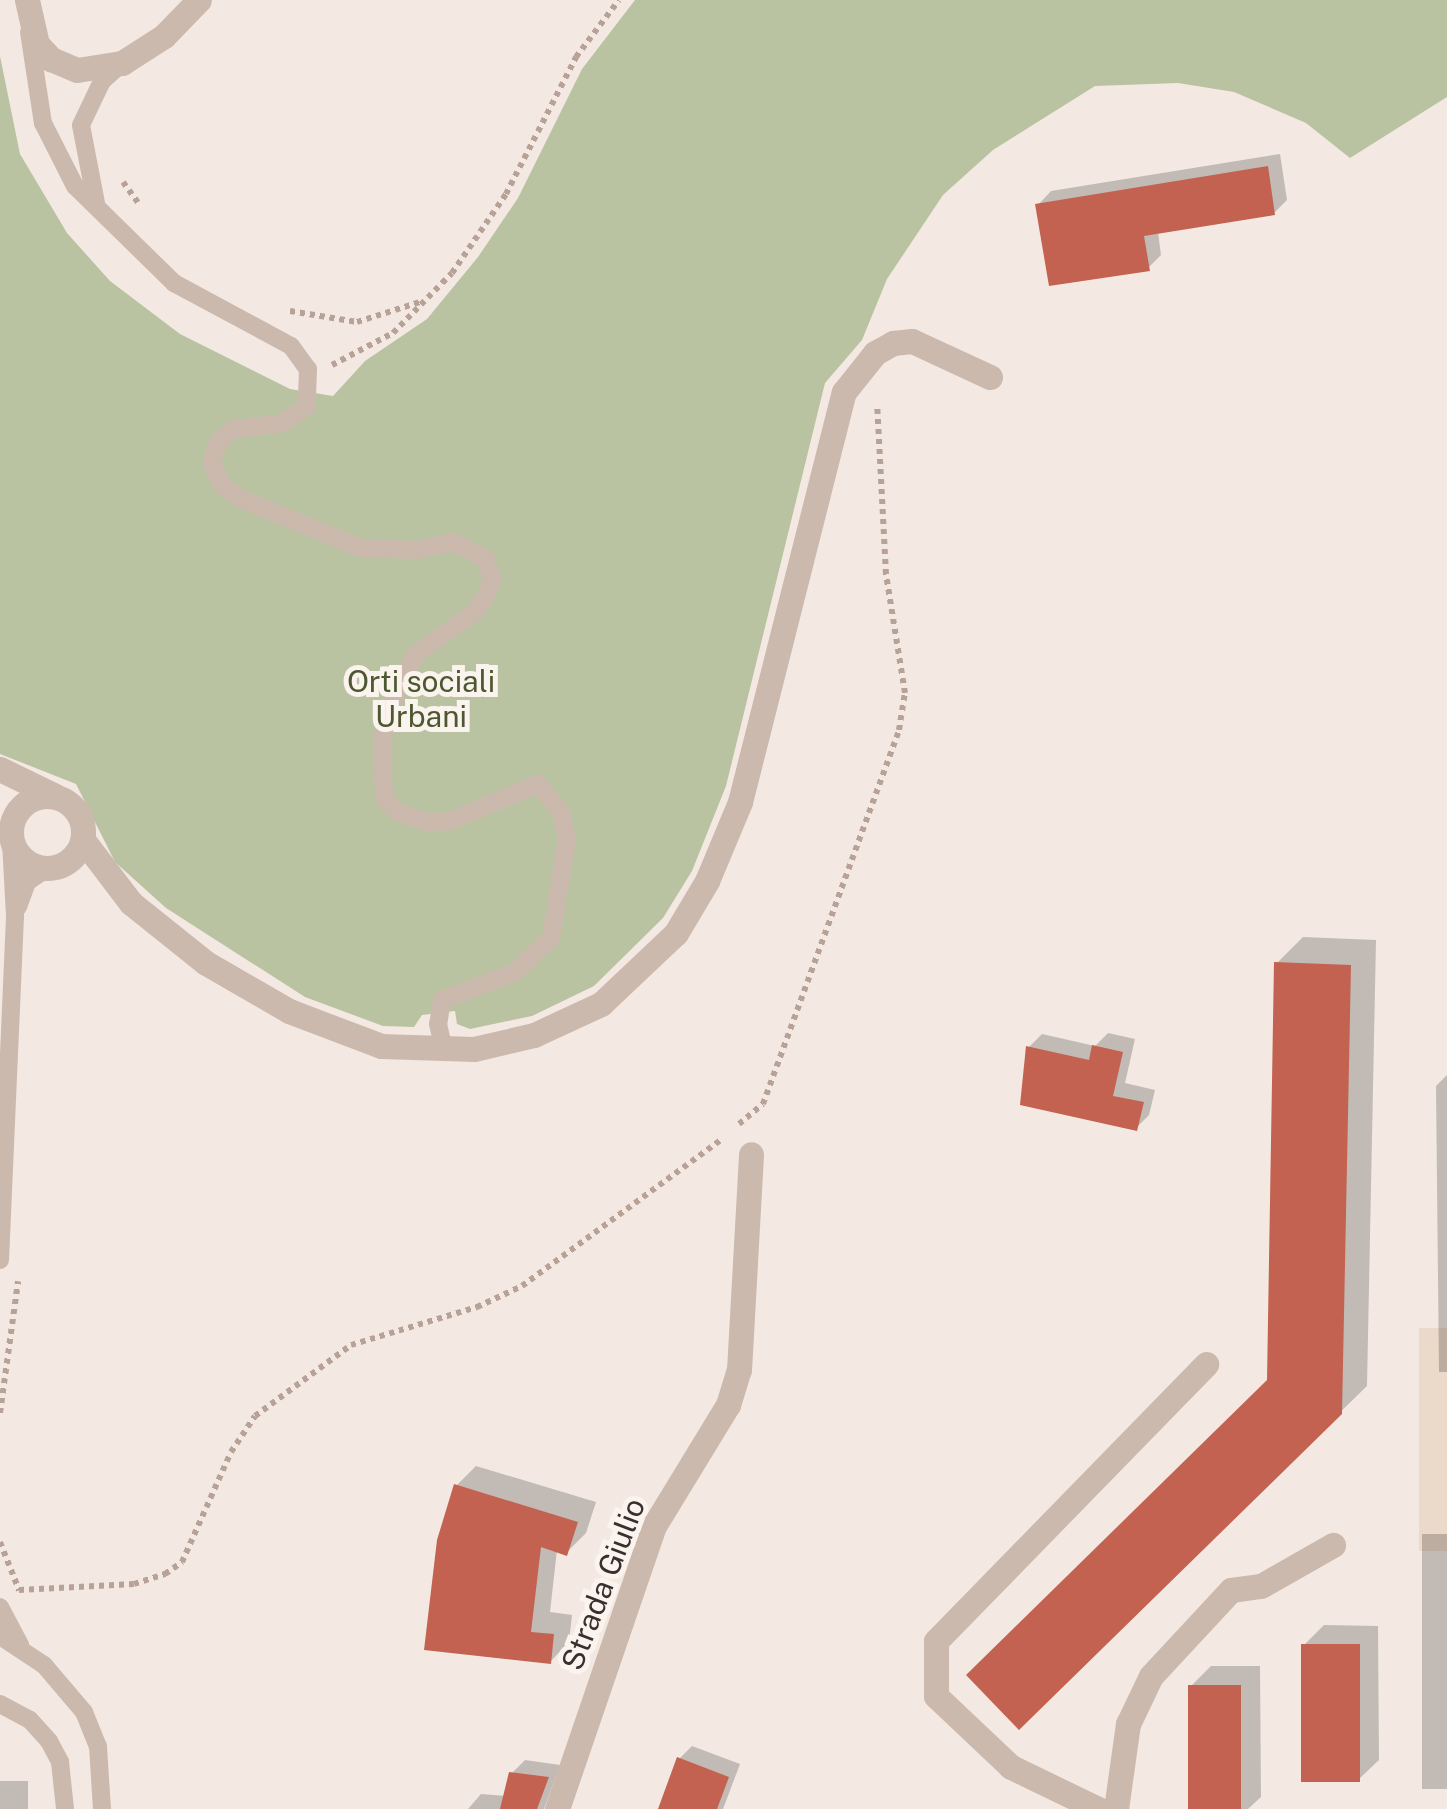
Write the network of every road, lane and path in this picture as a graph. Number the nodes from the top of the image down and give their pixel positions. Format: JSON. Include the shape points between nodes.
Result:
{"nodes":[{"id":1,"x":198,"y":0,"type":"edge"},
{"id":2,"x":619,"y":0,"type":"edge"},
{"id":3,"x":28,"y":11,"type":"edge"},
{"id":4,"x":122,"y":63,"type":"junction"},
{"id":5,"x":118,"y":176,"type":"dead end"},
{"id":6,"x":100,"y":213,"type":"junction"},
{"id":7,"x":148,"y":214,"type":"dead end"},
{"id":8,"x":284,"y":309,"type":"dead end"},
{"id":9,"x":875,"y":353,"type":"junction"},
{"id":10,"x":990,"y":377,"type":"dead end"},
{"id":11,"x":0,"y":769,"type":"edge"},
{"id":12,"x":55,"y":796,"type":"junction"},
{"id":13,"x":0,"y":799,"type":"edge"},
{"id":14,"x":11,"y":833,"type":"junction"},
{"id":15,"x":83,"y":840,"type":"junction"},
{"id":16,"x":52,"y":868,"type":"junction"},
{"id":17,"x":15,"y":916,"type":"junction"},
{"id":18,"x":146,"y":916,"type":"junction"},
{"id":19,"x":444,"y":1050,"type":"junction"},
{"id":20,"x":751,"y":1154,"type":"dead end"},
{"id":21,"x":1,"y":1224,"type":"edge"},
{"id":22,"x":0,"y":1260,"type":"edge"},
{"id":23,"x":18,"y":1276,"type":"dead end"},
{"id":24,"x":1206,"y":1364,"type":"dead end"},
{"id":25,"x":0,"y":1413,"type":"edge"},
{"id":26,"x":0,"y":1542,"type":"edge"},
{"id":27,"x":1333,"y":1545,"type":"dead end"},
{"id":28,"x":0,"y":1608,"type":"edge"},
{"id":29,"x":0,"y":1636,"type":"edge"},
{"id":30,"x":20,"y":1644,"type":"junction"},
{"id":31,"x":0,"y":1704,"type":"edge"},
{"id":32,"x":64,"y":1809,"type":"edge"},
{"id":33,"x":102,"y":1809,"type":"edge"},
{"id":34,"x":557,"y":1809,"type":"edge"},
{"id":35,"x":1098,"y":1809,"type":"edge"},
{"id":36,"x":1116,"y":1809,"type":"edge"}],
"edges":[{"from":1,"to":4,"type":"street","via":[[164,36]]},
{"from":2,"to":8,"type":"path","via":[[576,57],[478,240],[428,298],[357,322]]},
{"from":3,"to":4,"type":"street","via":[[51,60],[78,70]]},
{"from":3,"to":6,"type":"lane","via":[[43,124],[57,160]]},
{"from":4,"to":6,"type":"lane","via":[[102,80],[81,126],[86,176]]},
{"from":5,"to":7,"type":"path"},
{"from":6,"to":19,"type":"lane","via":[[174,284],[291,346],[308,369],[307,406],[283,423],[234,429],[218,442],[212,463],[220,484],[240,499],[361,548],[416,550],[452,542],[486,559],[492,579],[476,611],[416,654],[396,691],[382,738],[384,798],[397,812],[426,822],[450,820],[538,784],[561,812],[566,840],[551,938],[515,972],[442,1000]]},
{"from":9,"to":10,"type":"street","via":[[912,341]]},
{"from":9,"to":19,"type":"street","via":[[844,392],[740,802],[708,881],[676,932],[601,1004],[534,1036]]},
{"from":9,"to":26,"type":"path","via":[[886,574],[905,693],[898,730],[762,1104],[682,1173],[522,1286],[477,1307],[351,1344],[255,1416],[231,1452],[182,1562],[164,1574],[134,1584],[19,1590]]},
{"from":11,"to":12,"type":"street"},
{"from":12,"to":14,"type":"street","via":[[20,807]]},
{"from":12,"to":15,"type":"street","via":[[72,805]]},
{"from":13,"to":14,"type":"street"},
{"from":14,"to":16,"type":"street","via":[[19,856]]},
{"from":14,"to":17,"type":"lane"},
{"from":15,"to":16,"type":"street"},
{"from":15,"to":18,"type":"street"},
{"from":16,"to":17,"type":"lane","via":[[26,882]]},
{"from":16,"to":18,"type":"street"},
{"from":17,"to":21,"type":"lane"},
{"from":18,"to":19,"type":"street","via":[[206,963],[289,1012],[381,1046]]},
{"from":20,"to":34,"type":"street","name":"Strada Giulio","via":[[739,1370],[728,1404],[654,1526]]},
{"from":21,"to":22,"type":"lane"},
{"from":23,"to":25,"type":"path"},
{"from":24,"to":35,"type":"street","via":[[936,1640],[936,1696],[1011,1767]]},
{"from":27,"to":36,"type":"street","via":[[1261,1586],[1232,1590],[1151,1676],[1128,1724]]},
{"from":28,"to":30,"type":"lane"},
{"from":29,"to":30,"type":"lane"},
{"from":30,"to":33,"type":"lane","via":[[84,1712],[98,1746]]},
{"from":31,"to":32,"type":"lane","via":[[30,1720],[49,1741],[60,1762]]}]}
